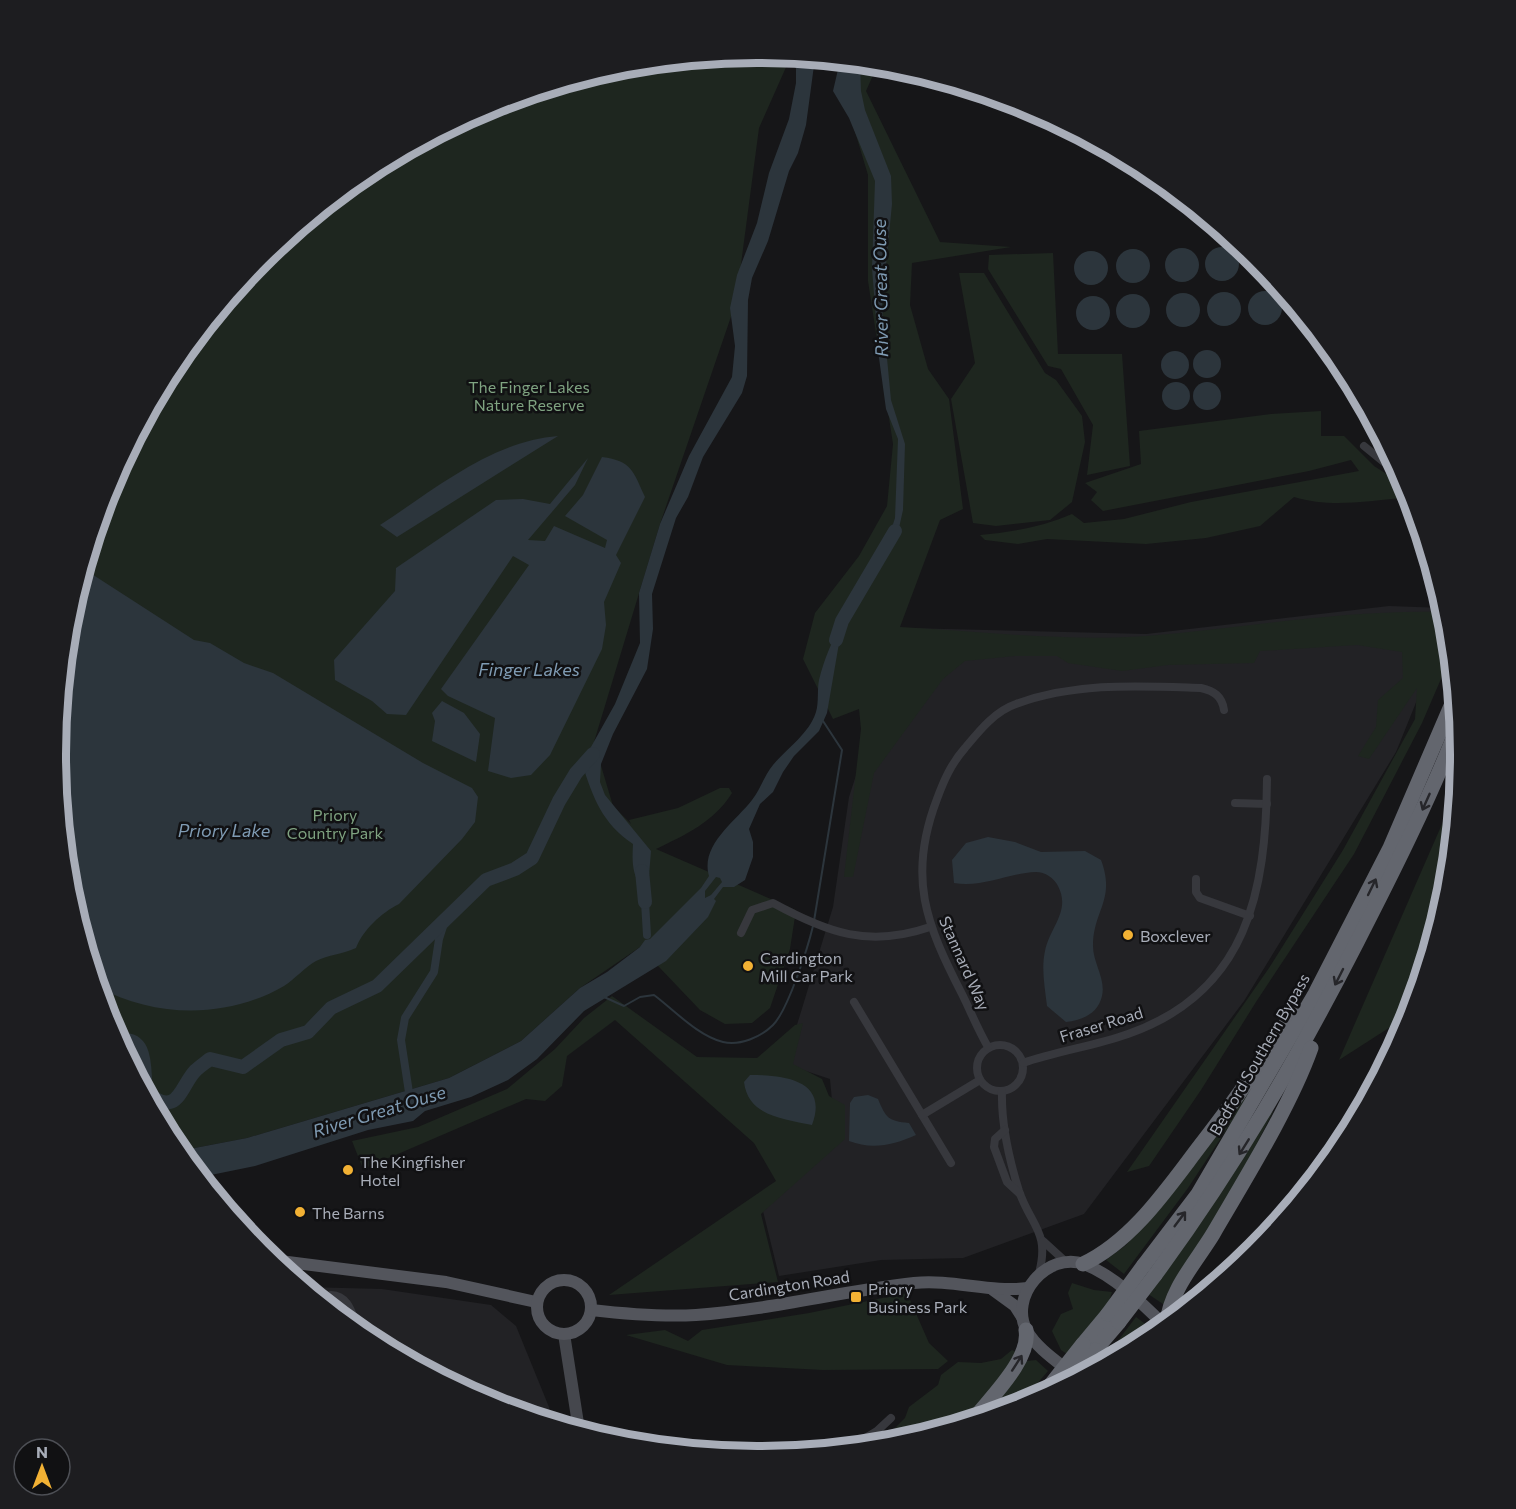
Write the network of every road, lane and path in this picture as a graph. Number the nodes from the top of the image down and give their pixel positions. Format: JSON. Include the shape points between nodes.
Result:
{"nodes":[{"id":1,"x":1364,"y":446,"type":"dead end"},
{"id":2,"x":1384,"y":463,"type":"edge"},
{"id":3,"x":1224,"y":710,"type":"dead end"},
{"id":4,"x":1448,"y":715,"type":"edge"},
{"id":5,"x":1450,"y":748,"type":"edge"},
{"id":6,"x":1267,"y":779,"type":"dead end"},
{"id":7,"x":1235,"y":803,"type":"dead end"},
{"id":8,"x":1266,"y":804,"type":"junction"},
{"id":9,"x":1196,"y":879,"type":"dead end"},
{"id":10,"x":1358,"y":915,"type":"junction"},
{"id":11,"x":1250,"y":916,"type":"junction"},
{"id":12,"x":930,"y":927,"type":"junction"},
{"id":13,"x":741,"y":933,"type":"dead end"},
{"id":14,"x":854,"y":1002,"type":"dead end"},
{"id":15,"x":1321,"y":1013,"type":"junction"},
{"id":16,"x":988,"y":1047,"type":"junction"},
{"id":17,"x":1023,"y":1063,"type":"junction"},
{"id":18,"x":980,"y":1080,"type":"junction"},
{"id":19,"x":1002,"y":1091,"type":"junction"},
{"id":20,"x":922,"y":1115,"type":"junction"},
{"id":21,"x":1005,"y":1130,"type":"junction"},
{"id":22,"x":951,"y":1163,"type":"dead end"},
{"id":23,"x":1021,"y":1195,"type":"junction"},
{"id":24,"x":1043,"y":1241,"type":"junction"},
{"id":25,"x":289,"y":1262,"type":"edge"},
{"id":26,"x":1066,"y":1262,"type":"junction"},
{"id":27,"x":1083,"y":1264,"type":"junction"},
{"id":28,"x":1150,"y":1270,"type":"junction"},
{"id":29,"x":1039,"y":1273,"type":"junction"},
{"id":30,"x":1028,"y":1288,"type":"junction"},
{"id":31,"x":992,"y":1289,"type":"junction"},
{"id":32,"x":331,"y":1294,"type":"dead end"},
{"id":33,"x":536,"y":1302,"type":"junction"},
{"id":34,"x":1170,"y":1309,"type":"edge"},
{"id":35,"x":591,"y":1310,"type":"junction"},
{"id":36,"x":352,"y":1313,"type":"edge"},
{"id":37,"x":1158,"y":1318,"type":"edge"},
{"id":38,"x":1024,"y":1324,"type":"junction"},
{"id":39,"x":564,"y":1334,"type":"junction"},
{"id":40,"x":1089,"y":1347,"type":"junction"},
{"id":41,"x":1080,"y":1366,"type":"edge"},
{"id":42,"x":1069,"y":1372,"type":"edge"},
{"id":43,"x":1059,"y":1377,"type":"edge"},
{"id":44,"x":983,"y":1408,"type":"edge"},
{"id":45,"x":891,"y":1418,"type":"dead end"},
{"id":46,"x":578,"y":1422,"type":"edge"},
{"id":47,"x":867,"y":1437,"type":"edge"}],
"edges":[{"from":1,"to":2,"type":"street"},
{"from":3,"to":12,"type":"street","name":"Stannard Way","via":[[1219,697],[1201,688],[1094,686],[1015,704],[995,716],[958,756],[943,780],[925,832],[922,882]]},
{"from":10,"to":4,"type":"highway","name":"Bedford Southern Bypass","one_way":true},
{"from":5,"to":15,"type":"highway","name":"Bedford Southern Bypass","one_way":true,"via":[[1403,853]]},
{"from":6,"to":8,"type":"street","name":"Fraser Road"},
{"from":7,"to":8,"type":"street"},
{"from":8,"to":11,"type":"street","name":"Fraser Road","via":[[1264,855]]},
{"from":9,"to":11,"type":"street","via":[[1200,898]]},
{"from":10,"to":27,"type":"highway","via":[[1338,937],[1235,1100],[1153,1207],[1100,1256]]},
{"from":28,"to":10,"type":"highway","name":"Bedford Southern Bypass","one_way":true},
{"from":11,"to":17,"type":"street","name":"Fraser Road","via":[[1209,983],[1178,1009],[1129,1034]]},
{"from":12,"to":13,"type":"street","via":[[875,939],[829,930],[773,903],[751,911]]},
{"from":12,"to":16,"type":"street","name":"Stannard Way"},
{"from":14,"to":20,"type":"street"},
{"from":15,"to":28,"type":"highway","name":"Bedford Southern Bypass","one_way":true,"via":[[1263,1117],[1210,1200]]},
{"from":15,"to":34,"type":"highway","via":[[1311,1050],[1281,1111],[1174,1296]]},
{"from":16,"to":17,"type":"street","via":[[1007,1045],[1015,1049]]},
{"from":16,"to":18,"type":"street","via":[[978,1061]]},
{"from":17,"to":19,"type":"street","via":[[1021,1079]]},
{"from":18,"to":19,"type":"street","via":[[992,1090]]},
{"from":18,"to":20,"type":"street"},
{"from":19,"to":21,"type":"street"},
{"from":20,"to":22,"type":"street"},
{"from":21,"to":23,"type":"street"},
{"from":21,"to":23,"type":"street","via":[[994,1147],[1007,1182]]},
{"from":23,"to":24,"type":"street"},
{"from":24,"to":26,"type":"street"},
{"from":24,"to":29,"type":"street"},
{"from":25,"to":33,"type":"main road","via":[[446,1282]]},
{"from":26,"to":27,"type":"main road"},
{"from":26,"to":29,"type":"main road"},
{"from":27,"to":37,"type":"main road","via":[[1101,1273]]},
{"from":28,"to":40,"type":"highway","name":"Bedford Southern Bypass","bridge":true},
{"from":29,"to":30,"type":"main road"},
{"from":30,"to":31,"type":"main road","name":"Cardington Road"},
{"from":30,"to":38,"type":"main road","via":[[1023,1302]]},
{"from":31,"to":35,"type":"main road","name":"Cardington Road","via":[[969,1284],[916,1283],[696,1315]]},
{"from":31,"to":38,"type":"main road","name":"Cardington Road","via":[[1010,1301]]},
{"from":32,"to":36,"type":"street","via":[[342,1297]]},
{"from":33,"to":35,"type":"main road","via":[[552,1282],[565,1279],[586,1291]]},
{"from":33,"to":39,"type":"main road","via":[[537,1315],[544,1327]]},
{"from":35,"to":39,"type":"main road","via":[[582,1328]]},
{"from":38,"to":42,"type":"main road","name":"Cardington Road","via":[[1038,1346]]},
{"from":44,"to":38,"type":"highway","one_way":true,"via":[[1018,1363],[1026,1345]]},
{"from":39,"to":46,"type":"street"},
{"from":40,"to":41,"type":"highway","name":"Bedford Southern Bypass","bridge":true},
{"from":40,"to":43,"type":"highway","name":"Bedford Southern Bypass","bridge":true},
{"from":45,"to":47,"type":"street"}]}
